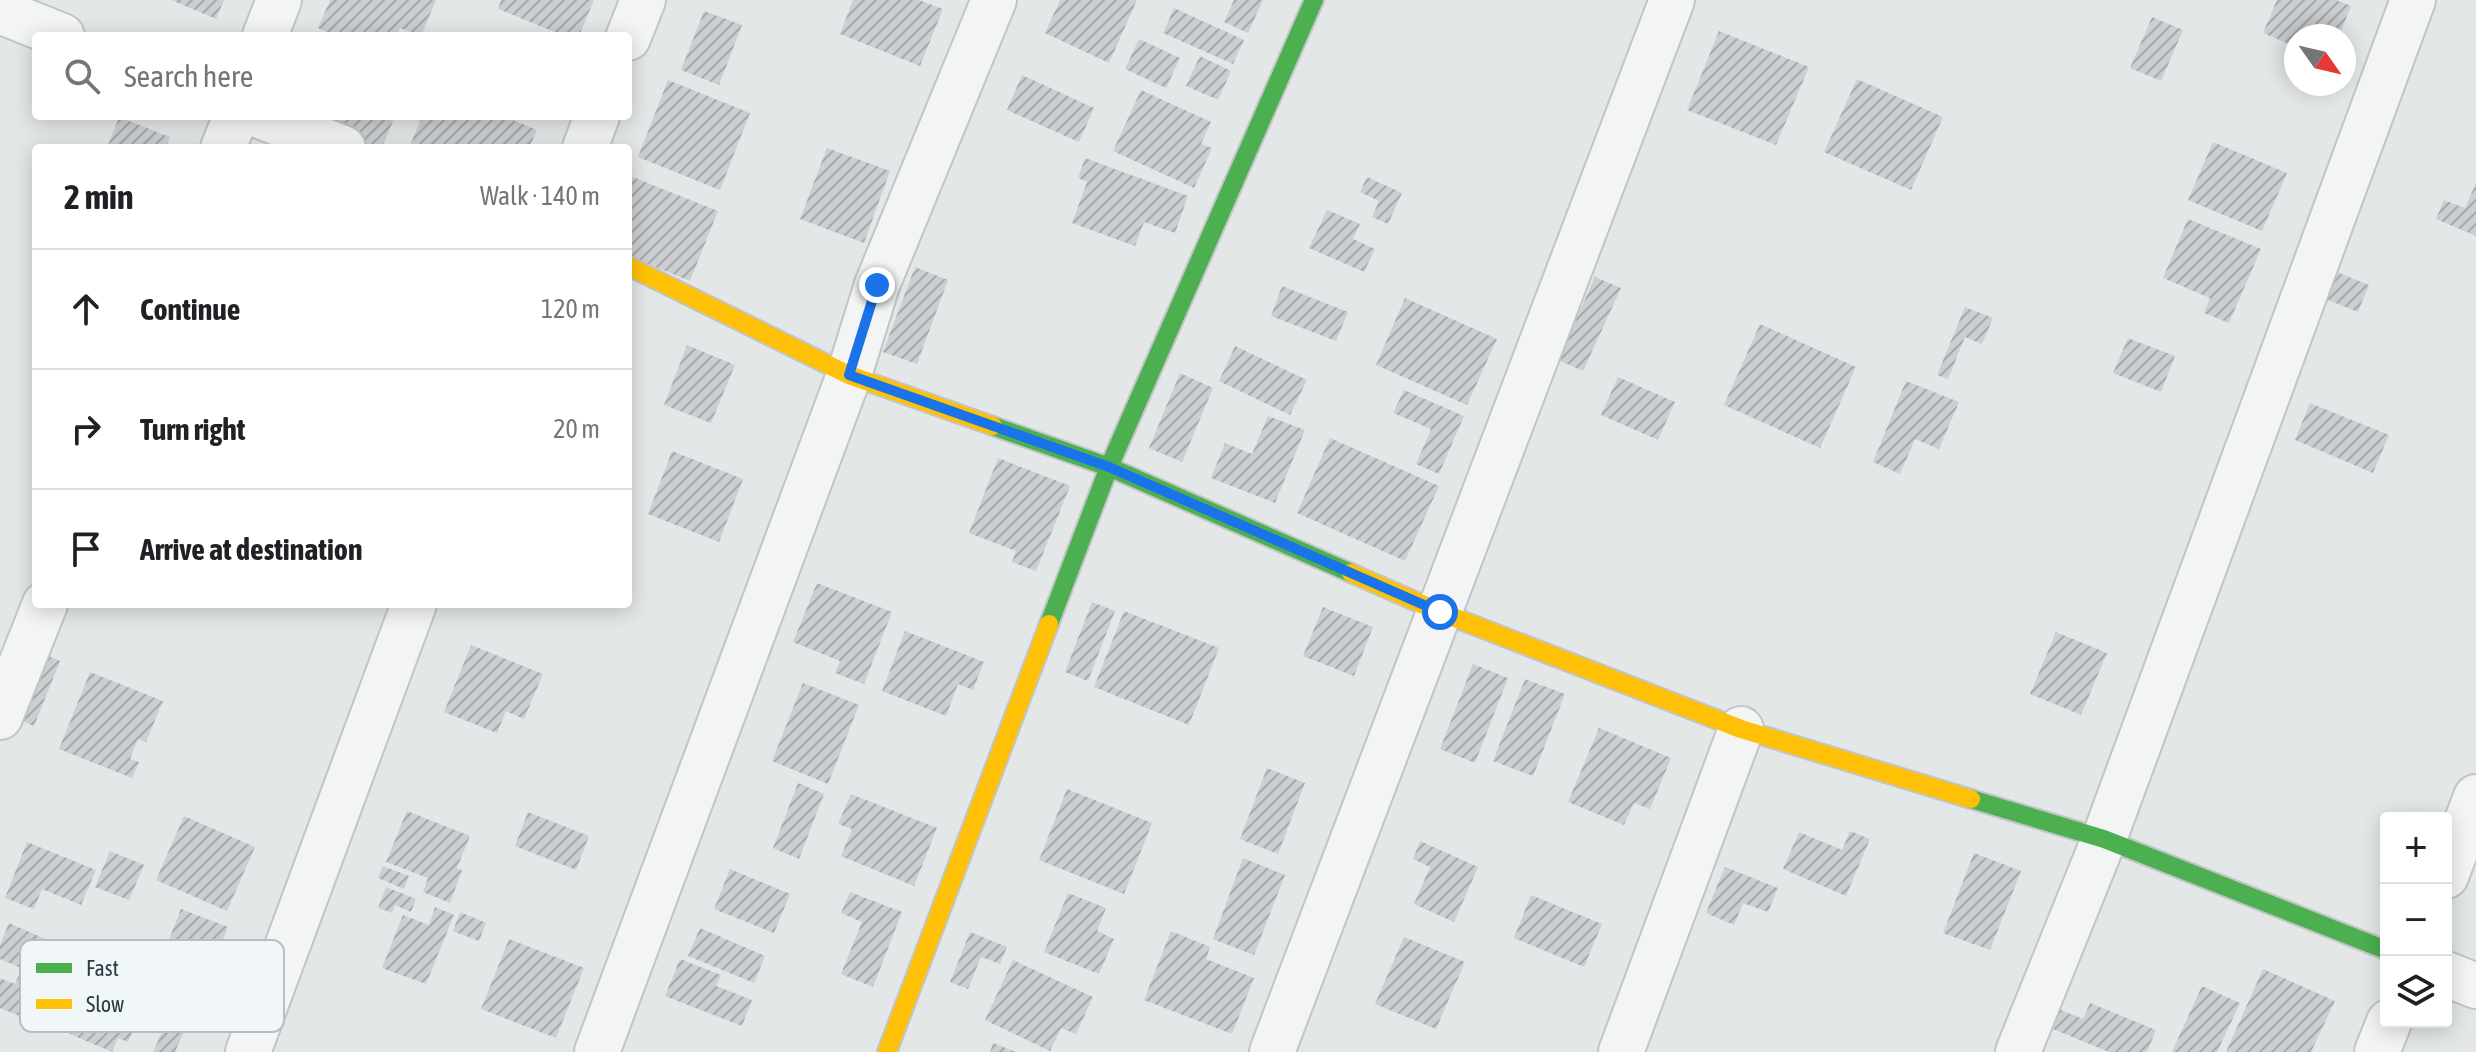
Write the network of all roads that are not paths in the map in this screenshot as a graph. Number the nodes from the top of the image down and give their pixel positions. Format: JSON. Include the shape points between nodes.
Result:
{"nodes":[{"id":1,"x":279,"y":0,"type":"edge"},
{"id":2,"x":643,"y":0,"type":"edge"},
{"id":3,"x":994,"y":0,"type":"edge"},
{"id":4,"x":1314,"y":0,"type":"edge"},
{"id":5,"x":1672,"y":0,"type":"edge"},
{"id":6,"x":2413,"y":0,"type":"edge"},
{"id":7,"x":0,"y":11,"type":"edge"},
{"id":8,"x":52,"y":32,"type":"edge"},
{"id":9,"x":267,"y":32,"type":"edge"},
{"id":10,"x":630,"y":32,"type":"edge"},
{"id":11,"x":234,"y":120,"type":"edge"},
{"id":12,"x":270,"y":120,"type":"edge"},
{"id":13,"x":596,"y":120,"type":"edge"},
{"id":14,"x":225,"y":144,"type":"edge"},
{"id":15,"x":333,"y":144,"type":"edge"},
{"id":16,"x":586,"y":144,"type":"edge"},
{"id":17,"x":632,"y":268,"type":"edge"},
{"id":18,"x":849,"y":375,"type":"junction"},
{"id":19,"x":1109,"y":467,"type":"junction"},
{"id":20,"x":43,"y":608,"type":"edge"},
{"id":21,"x":413,"y":608,"type":"edge"},
{"id":22,"x":1440,"y":612,"type":"junction"},
{"id":23,"x":0,"y":717,"type":"edge"},
{"id":24,"x":1741,"y":729,"type":"junction"},
{"id":25,"x":2476,"y":797,"type":"edge"},
{"id":26,"x":2104,"y":839,"type":"junction"},
{"id":27,"x":2452,"y":860,"type":"edge"},
{"id":28,"x":2380,"y":948,"type":"edge"},
{"id":29,"x":284,"y":955,"type":"edge"},
{"id":30,"x":2452,"y":976,"type":"edge"},
{"id":31,"x":2476,"y":986,"type":"edge"},
{"id":32,"x":2387,"y":1028,"type":"edge"},
{"id":33,"x":255,"y":1032,"type":"edge"},
{"id":34,"x":248,"y":1052,"type":"edge"},
{"id":35,"x":597,"y":1052,"type":"edge"},
{"id":36,"x":887,"y":1052,"type":"edge"},
{"id":37,"x":1272,"y":1052,"type":"edge"},
{"id":38,"x":1621,"y":1052,"type":"edge"},
{"id":39,"x":2018,"y":1052,"type":"edge"},
{"id":40,"x":2377,"y":1052,"type":"edge"}],
"edges":[{"from":1,"to":9,"type":"street"},
{"from":2,"to":10,"type":"street"},
{"from":3,"to":18,"type":"street","via":[[877,285]]},
{"from":4,"to":19,"type":"street"},
{"from":5,"to":22,"type":"street"},
{"from":6,"to":26,"type":"street"},
{"from":7,"to":8,"type":"street"},
{"from":11,"to":14,"type":"street"},
{"from":12,"to":15,"type":"street"},
{"from":13,"to":16,"type":"street"},
{"from":17,"to":18,"type":"street"},
{"from":18,"to":19,"type":"street"},
{"from":18,"to":35,"type":"street"},
{"from":19,"to":22,"type":"street"},
{"from":19,"to":36,"type":"street"},
{"from":20,"to":23,"type":"street"},
{"from":21,"to":29,"type":"street"},
{"from":22,"to":24,"type":"street"},
{"from":22,"to":37,"type":"street"},
{"from":24,"to":26,"type":"street"},
{"from":24,"to":38,"type":"street"},
{"from":25,"to":27,"type":"street"},
{"from":26,"to":28,"type":"street"},
{"from":26,"to":39,"type":"street"},
{"from":30,"to":31,"type":"street"},
{"from":32,"to":40,"type":"street"},
{"from":33,"to":34,"type":"street"}]}
